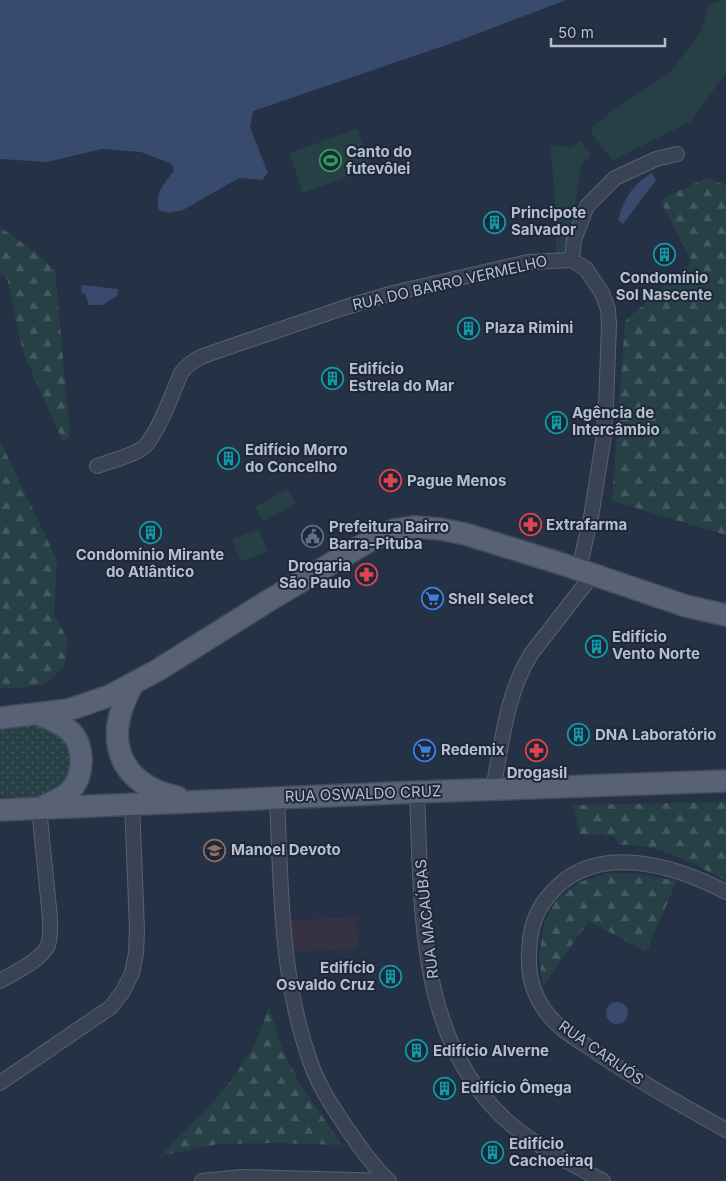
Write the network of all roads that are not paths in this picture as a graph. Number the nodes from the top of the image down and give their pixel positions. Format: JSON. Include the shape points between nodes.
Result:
{"nodes":[{"id":1,"x":677,"y":154,"type":"dead end"},
{"id":2,"x":572,"y":260,"type":"junction"},
{"id":3,"x":97,"y":466,"type":"dead end"},
{"id":4,"x":586,"y":572,"type":"junction"},
{"id":5,"x":726,"y":615,"type":"edge"},
{"id":6,"x":132,"y":685,"type":"junction"},
{"id":7,"x":40,"y":715,"type":"junction"},
{"id":8,"x":0,"y":718,"type":"edge"},
{"id":9,"x":726,"y":781,"type":"edge"},
{"id":10,"x":493,"y":789,"type":"junction"},
{"id":11,"x":417,"y":792,"type":"junction"},
{"id":12,"x":277,"y":798,"type":"junction"},
{"id":13,"x":196,"y":801,"type":"junction"},
{"id":14,"x":132,"y":804,"type":"junction"},
{"id":15,"x":39,"y":808,"type":"junction"},
{"id":16,"x":0,"y":810,"type":"edge"},
{"id":17,"x":726,"y":892,"type":"edge"},
{"id":18,"x":0,"y":980,"type":"edge"},
{"id":19,"x":0,"y":1083,"type":"edge"},
{"id":20,"x":726,"y":1130,"type":"edge"},
{"id":21,"x":202,"y":1181,"type":"edge"},
{"id":22,"x":388,"y":1181,"type":"edge"},
{"id":23,"x":603,"y":1181,"type":"edge"}],
"edges":[{"from":1,"to":2,"type":"street","via":[[656,159],[615,178],[587,206],[574,240]]},
{"from":2,"to":3,"type":"street","name":"RUA DO BARRO VERMELHO","via":[[528,262],[393,293],[203,356],[181,373],[145,446]]},
{"from":2,"to":4,"type":"street","via":[[586,269],[602,293],[609,324],[603,442]]},
{"from":4,"to":5,"type":"main road","via":[[686,606]]},
{"from":4,"to":6,"type":"main road","via":[[465,534],[415,527],[394,530],[371,540]]},
{"from":4,"to":10,"type":"street","via":[[531,654],[517,681]]},
{"from":6,"to":7,"type":"main road","via":[[89,704]]},
{"from":6,"to":13,"type":"main road","via":[[118,725],[120,753],[127,768],[148,787],[163,794]]},
{"from":7,"to":8,"type":"main road"},
{"from":7,"to":15,"type":"main road","via":[[54,720],[72,733],[81,764],[76,783],[69,792]]},
{"from":9,"to":10,"type":"main road","name":"RUA OSWALDO CRUZ"},
{"from":10,"to":11,"type":"main road","name":"RUA OSWALDO CRUZ"},
{"from":11,"to":12,"type":"main road","name":"RUA OSWALDO CRUZ"},
{"from":11,"to":23,"type":"street","name":"RUA MACAÚBAS","via":[[422,907],[428,957],[438,1006],[461,1064],[476,1088],[511,1125],[530,1140]]},
{"from":12,"to":13,"type":"main road","name":"RUA OSWALDO CRUZ"},
{"from":12,"to":22,"type":"street","via":[[288,974],[301,1034],[310,1062],[330,1102],[364,1153]]},
{"from":13,"to":14,"type":"main road","name":"RUA OSWALDO CRUZ"},
{"from":14,"to":15,"type":"main road","name":"RUA OSWALDO CRUZ"},
{"from":14,"to":19,"type":"street","via":[[137,929],[132,973],[111,1007]]},
{"from":15,"to":16,"type":"main road","name":"RUA OSWALDO CRUZ"},
{"from":15,"to":18,"type":"street","via":[[50,918],[49,940],[40,956]]},
{"from":17,"to":20,"type":"street","name":"RUA CARIJÓS","via":[[667,868],[629,862],[590,866],[557,885],[545,900],[536,914],[529,950],[529,974],[534,992],[560,1027],[611,1063]]},
{"from":21,"to":22,"type":"street","via":[[242,1177]]}]}
